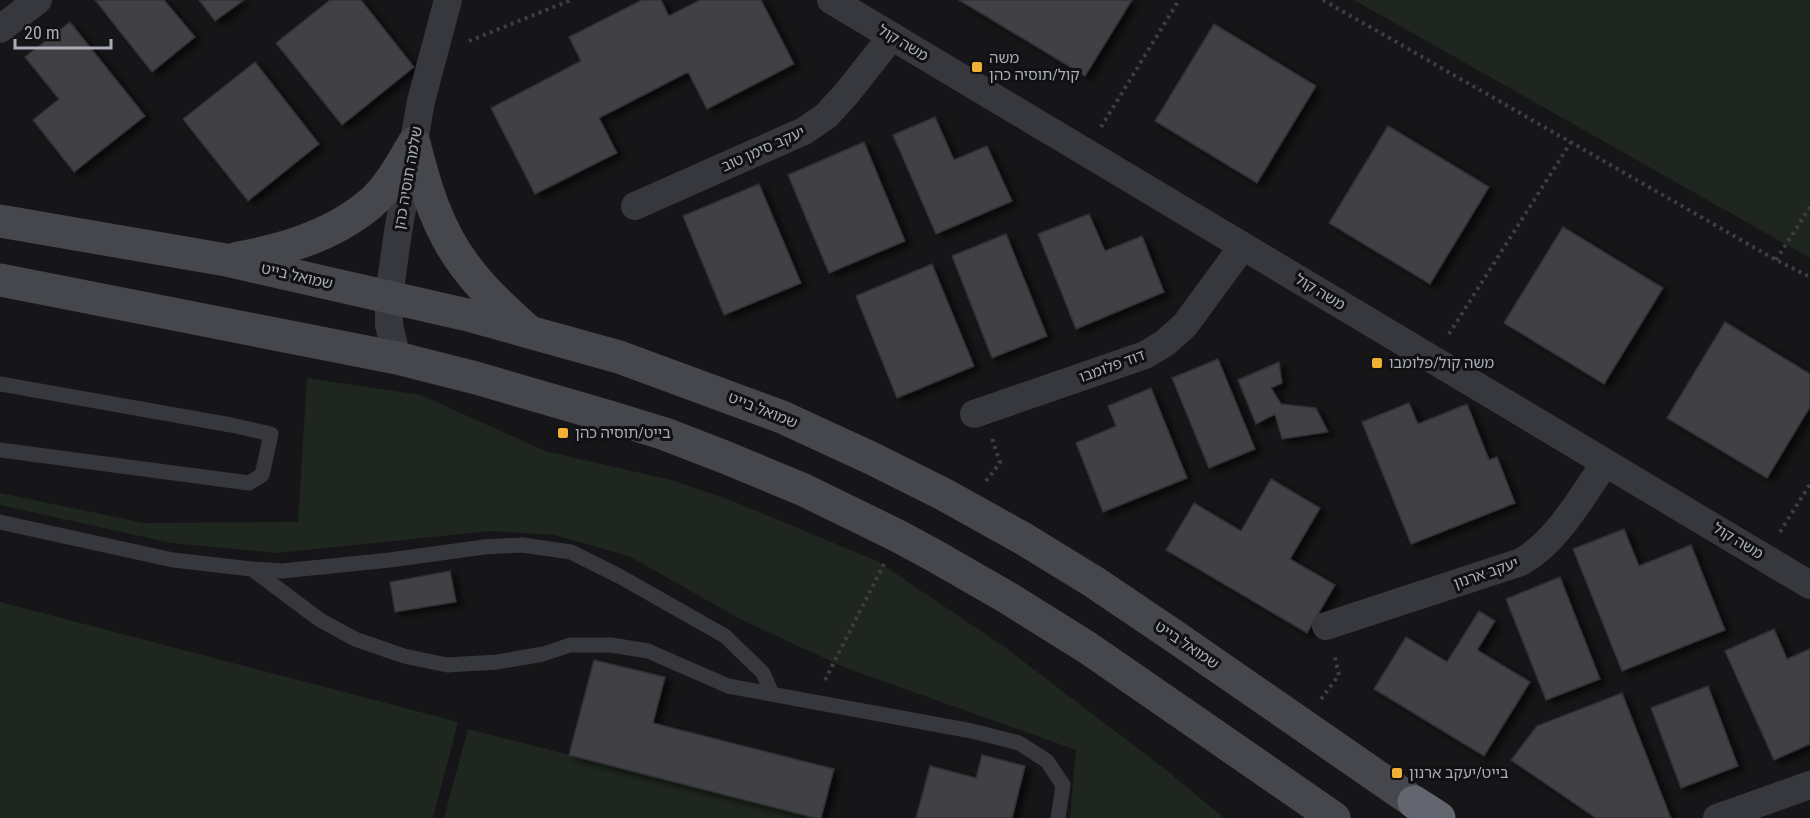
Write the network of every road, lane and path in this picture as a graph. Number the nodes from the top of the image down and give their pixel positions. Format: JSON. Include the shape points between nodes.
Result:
{"nodes":[{"id":1,"x":38,"y":0,"type":"edge"},
{"id":2,"x":448,"y":0,"type":"edge"},
{"id":3,"x":571,"y":0,"type":"edge"},
{"id":4,"x":831,"y":0,"type":"edge"},
{"id":5,"x":1179,"y":0,"type":"edge"},
{"id":6,"x":1323,"y":0,"type":"edge"},
{"id":7,"x":0,"y":29,"type":"edge"},
{"id":8,"x":892,"y":36,"type":"junction"},
{"id":9,"x":432,"y":56,"type":"junction"},
{"id":10,"x":1571,"y":142,"type":"junction"},
{"id":11,"x":414,"y":143,"type":"junction"},
{"id":12,"x":1085,"y":152,"type":"junction"},
{"id":13,"x":635,"y":206,"type":"dead end"},
{"id":14,"x":1810,"y":207,"type":"edge"},
{"id":15,"x":0,"y":221,"type":"edge"},
{"id":16,"x":1243,"y":246,"type":"junction"},
{"id":17,"x":226,"y":260,"type":"junction"},
{"id":18,"x":1776,"y":260,"type":"junction"},
{"id":19,"x":1810,"y":277,"type":"edge"},
{"id":20,"x":0,"y":280,"type":"edge"},
{"id":21,"x":389,"y":296,"type":"junction"},
{"id":22,"x":528,"y":331,"type":"junction"},
{"id":23,"x":397,"y":358,"type":"junction"},
{"id":24,"x":1432,"y":359,"type":"junction"},
{"id":25,"x":0,"y":384,"type":"edge"},
{"id":26,"x":982,"y":423,"type":"joint"},
{"id":27,"x":0,"y":450,"type":"edge"},
{"id":28,"x":1605,"y":463,"type":"junction"},
{"id":29,"x":986,"y":482,"type":"dead end"},
{"id":30,"x":1810,"y":484,"type":"edge"},
{"id":31,"x":0,"y":522,"type":"edge"},
{"id":32,"x":1764,"y":557,"type":"junction"},
{"id":33,"x":885,"y":561,"type":"dead end"},
{"id":34,"x":252,"y":569,"type":"junction"},
{"id":35,"x":1810,"y":585,"type":"edge"},
{"id":36,"x":1329,"y":636,"type":"joint"},
{"id":37,"x":826,"y":677,"type":"dead end"},
{"id":38,"x":772,"y":694,"type":"junction"},
{"id":39,"x":1317,"y":705,"type":"dead end"},
{"id":40,"x":1810,"y":785,"type":"edge"},
{"id":41,"x":1429,"y":813,"type":"edge"},
{"id":42,"x":1058,"y":818,"type":"edge"},
{"id":43,"x":1335,"y":818,"type":"edge"},
{"id":44,"x":1717,"y":818,"type":"edge"}],
"edges":[{"from":1,"to":7,"type":"street"},
{"from":2,"to":9,"type":"street","name":"שלמה תוסיה כהן"},
{"from":3,"to":9,"type":"path"},
{"from":4,"to":8,"type":"street","name":"משה קול"},
{"from":5,"to":12,"type":"path"},
{"from":6,"to":10,"type":"path"},
{"from":8,"to":12,"type":"street","name":"משה קול"},
{"from":8,"to":13,"type":"street","name":"יעקב סימן טוב","via":[[826,116],[804,131]]},
{"from":9,"to":11,"type":"street","name":"שלמה תוסיה כהן"},
{"from":10,"to":18,"type":"path"},
{"from":10,"to":24,"type":"path"},
{"from":11,"to":17,"type":"street","via":[[393,178],[371,203],[343,222],[297,244]]},
{"from":11,"to":21,"type":"street","name":"שלמה תוסיה כהן"},
{"from":11,"to":22,"type":"street","via":[[429,198],[454,249],[489,294]]},
{"from":12,"to":16,"type":"street","name":"משה קול"},
{"from":14,"to":18,"type":"path"},
{"from":15,"to":17,"type":"street","name":"שמואל בייט"},
{"from":16,"to":24,"type":"street","name":"משה קול"},
{"from":16,"to":26,"type":"street","name":"דוד פלומבו","via":[[1185,325],[1165,343]]},
{"from":17,"to":21,"type":"street","name":"שמואל בייט"},
{"from":18,"to":19,"type":"path"},
{"from":20,"to":23,"type":"street"},
{"from":21,"to":22,"type":"street","name":"שמואל בייט"},
{"from":21,"to":23,"type":"street","name":"שלמה תוסיה כהן","via":[[389,325]]},
{"from":22,"to":41,"type":"street","name":"שמואל בייט","via":[[620,357],[782,417],[945,495],[1094,582]]},
{"from":23,"to":43,"type":"street","via":[[621,420],[804,490],[935,555],[1018,604]]},
{"from":24,"to":28,"type":"street","name":"משה קול"},
{"from":25,"to":27,"type":"lane","via":[[271,434],[262,475],[249,483]]},
{"from":26,"to":29,"type":"path","via":[[1000,463]]},
{"from":28,"to":32,"type":"street","name":"משה קול"},
{"from":28,"to":36,"type":"street","name":"יעקב ארנון","via":[[1552,538],[1536,554]]},
{"from":30,"to":32,"type":"path"},
{"from":31,"to":34,"type":"lane","via":[[173,560]]},
{"from":32,"to":35,"type":"street","name":"משה קול"},
{"from":33,"to":37,"type":"path"},
{"from":34,"to":38,"type":"lane","via":[[320,620],[355,639],[404,656],[447,665],[497,662],[570,645],[611,645],[648,651],[728,686]]},
{"from":34,"to":38,"type":"lane","via":[[282,571],[484,547],[522,545],[571,552],[725,636],[763,674]]},
{"from":36,"to":39,"type":"path","via":[[1339,675]]},
{"from":38,"to":42,"type":"lane","via":[[1019,743],[1047,761],[1063,785]]},
{"from":40,"to":44,"type":"street"}]}
